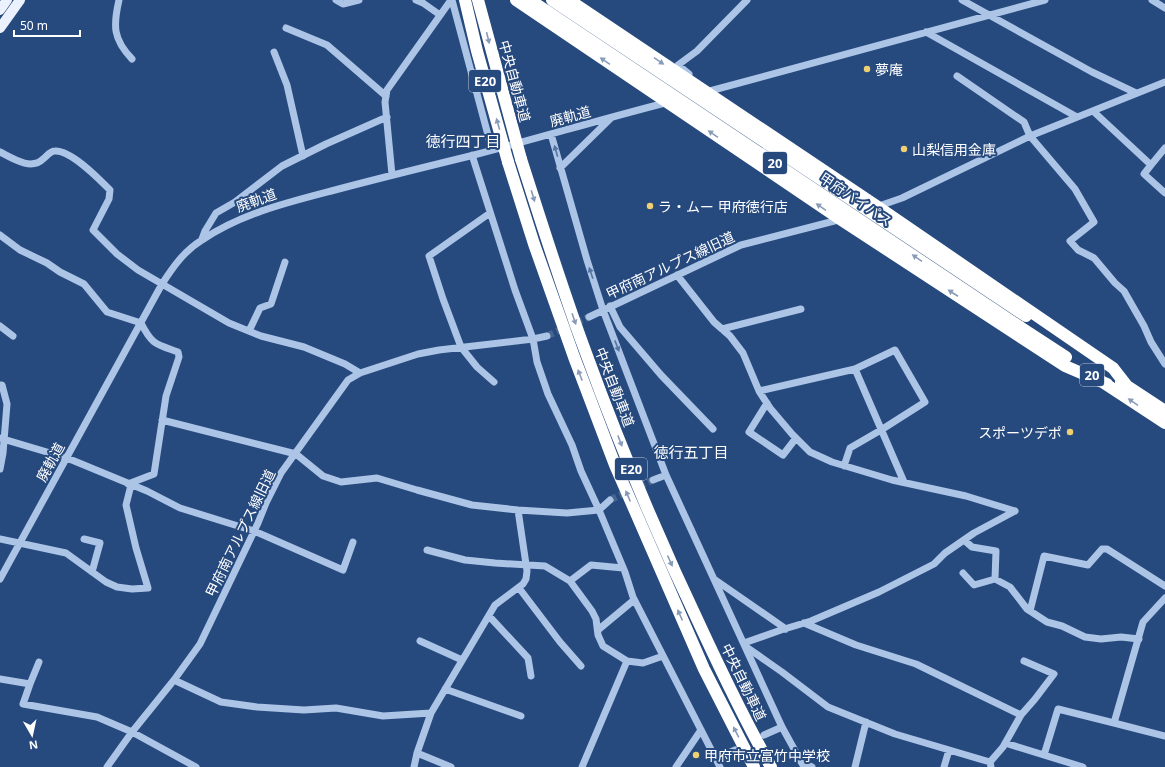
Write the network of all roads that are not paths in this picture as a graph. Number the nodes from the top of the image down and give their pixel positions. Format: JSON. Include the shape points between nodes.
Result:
{"nodes":[{"id":1,"x":7,"y":0,"type":"edge"},
{"id":2,"x":20,"y":0,"type":"edge"},
{"id":3,"x":119,"y":0,"type":"edge"},
{"id":4,"x":336,"y":0,"type":"edge"},
{"id":5,"x":359,"y":0,"type":"edge"},
{"id":6,"x":416,"y":0,"type":"edge"},
{"id":7,"x":452,"y":0,"type":"edge"},
{"id":8,"x":465,"y":0,"type":"edge"},
{"id":9,"x":478,"y":0,"type":"edge"},
{"id":10,"x":516,"y":0,"type":"edge"},
{"id":11,"x":530,"y":0,"type":"edge"},
{"id":12,"x":552,"y":0,"type":"edge"},
{"id":13,"x":569,"y":0,"type":"edge"},
{"id":14,"x":747,"y":0,"type":"edge"},
{"id":15,"x":962,"y":0,"type":"edge"},
{"id":16,"x":1045,"y":0,"type":"edge"},
{"id":17,"x":1152,"y":0,"type":"edge"},
{"id":18,"x":1165,"y":8,"type":"edge"},
{"id":19,"x":0,"y":10,"type":"edge"},
{"id":20,"x":440,"y":15,"type":"junction"},
{"id":21,"x":989,"y":15,"type":"junction"},
{"id":22,"x":0,"y":28,"type":"edge"},
{"id":23,"x":286,"y":28,"type":"dead end"},
{"id":24,"x":926,"y":32,"type":"junction"},
{"id":25,"x":274,"y":52,"type":"dead end"},
{"id":26,"x":132,"y":59,"type":"dead end"},
{"id":27,"x":957,"y":76,"type":"dead end"},
{"id":28,"x":1165,"y":82,"type":"edge"},
{"id":29,"x":709,"y":92,"type":"junction"},
{"id":30,"x":1136,"y":93,"type":"junction"},
{"id":31,"x":386,"y":96,"type":"junction"},
{"id":32,"x":666,"y":103,"type":"junction"},
{"id":33,"x":1093,"y":111,"type":"junction"},
{"id":34,"x":386,"y":117,"type":"junction"},
{"id":35,"x":1077,"y":117,"type":"junction"},
{"id":36,"x":611,"y":118,"type":"junction"},
{"id":37,"x":551,"y":134,"type":"junction"},
{"id":38,"x":1030,"y":136,"type":"junction"},
{"id":39,"x":492,"y":150,"type":"junction"},
{"id":40,"x":1164,"y":151,"type":"edge"},
{"id":41,"x":0,"y":152,"type":"edge"},
{"id":42,"x":472,"y":155,"type":"junction"},
{"id":43,"x":303,"y":156,"type":"junction"},
{"id":44,"x":1150,"y":165,"type":"junction"},
{"id":45,"x":560,"y":168,"type":"junction"},
{"id":46,"x":392,"y":175,"type":"junction"},
{"id":47,"x":1165,"y":193,"type":"edge"},
{"id":48,"x":878,"y":207,"type":"junction"},
{"id":49,"x":490,"y":213,"type":"junction"},
{"id":50,"x":840,"y":219,"type":"junction"},
{"id":51,"x":0,"y":235,"type":"edge"},
{"id":52,"x":202,"y":239,"type":"junction"},
{"id":53,"x":285,"y":262,"type":"dead end"},
{"id":54,"x":677,"y":275,"type":"junction"},
{"id":55,"x":162,"y":284,"type":"junction"},
{"id":56,"x":607,"y":308,"type":"junction"},
{"id":57,"x":801,"y":309,"type":"dead end"},
{"id":58,"x":589,"y":316,"type":"tunnel mouth"},
{"id":59,"x":1023,"y":322,"type":"junction"},
{"id":60,"x":141,"y":323,"type":"junction"},
{"id":61,"x":0,"y":326,"type":"edge"},
{"id":62,"x":722,"y":329,"type":"junction"},
{"id":63,"x":249,"y":331,"type":"junction"},
{"id":64,"x":12,"y":336,"type":"dead end"},
{"id":65,"x":548,"y":336,"type":"tunnel mouth"},
{"id":66,"x":533,"y":339,"type":"junction"},
{"id":67,"x":461,"y":347,"type":"junction"},
{"id":68,"x":1165,"y":364,"type":"edge"},
{"id":69,"x":855,"y":369,"type":"junction"},
{"id":70,"x":360,"y":373,"type":"junction"},
{"id":71,"x":494,"y":382,"type":"dead end"},
{"id":72,"x":1107,"y":384,"type":"junction"},
{"id":73,"x":0,"y":385,"type":"edge"},
{"id":74,"x":1128,"y":386,"type":"junction"},
{"id":75,"x":759,"y":391,"type":"junction"},
{"id":76,"x":767,"y":403,"type":"junction"},
{"id":77,"x":1164,"y":409,"type":"edge"},
{"id":78,"x":162,"y":420,"type":"junction"},
{"id":79,"x":1165,"y":423,"type":"edge"},
{"id":80,"x":712,"y":429,"type":"dead end"},
{"id":81,"x":881,"y":430,"type":"junction"},
{"id":82,"x":796,"y":438,"type":"junction"},
{"id":83,"x":2,"y":439,"type":"edge"},
{"id":84,"x":296,"y":454,"type":"junction"},
{"id":85,"x":67,"y":458,"type":"junction"},
{"id":86,"x":844,"y":466,"type":"junction"},
{"id":87,"x":0,"y":469,"type":"edge"},
{"id":88,"x":666,"y":475,"type":"junction"},
{"id":89,"x":653,"y":480,"type":"tunnel mouth"},
{"id":90,"x":904,"y":482,"type":"junction"},
{"id":91,"x":129,"y":484,"type":"junction"},
{"id":92,"x":610,"y":500,"type":"tunnel mouth"},
{"id":93,"x":518,"y":510,"type":"junction"},
{"id":94,"x":600,"y":510,"type":"junction"},
{"id":95,"x":254,"y":531,"type":"junction"},
{"id":96,"x":0,"y":539,"type":"edge"},
{"id":97,"x":84,"y":539,"type":"dead end"},
{"id":98,"x":964,"y":540,"type":"junction"},
{"id":99,"x":353,"y":542,"type":"dead end"},
{"id":100,"x":19,"y":543,"type":"junction"},
{"id":101,"x":427,"y":550,"type":"dead end"},
{"id":102,"x":526,"y":565,"type":"junction"},
{"id":103,"x":623,"y":568,"type":"junction"},
{"id":104,"x":92,"y":572,"type":"junction"},
{"id":105,"x":963,"y":573,"type":"dead end"},
{"id":106,"x":0,"y":579,"type":"edge"},
{"id":107,"x":714,"y":579,"type":"junction"},
{"id":108,"x":995,"y":579,"type":"junction"},
{"id":109,"x":570,"y":581,"type":"junction"},
{"id":110,"x":1165,"y":586,"type":"edge"},
{"id":111,"x":519,"y":588,"type":"junction"},
{"id":112,"x":1165,"y":598,"type":"edge"},
{"id":113,"x":634,"y":600,"type":"junction"},
{"id":114,"x":1030,"y":611,"type":"junction"},
{"id":115,"x":489,"y":616,"type":"junction"},
{"id":116,"x":804,"y":623,"type":"junction"},
{"id":117,"x":786,"y":629,"type":"junction"},
{"id":118,"x":598,"y":630,"type":"junction"},
{"id":119,"x":1139,"y":639,"type":"junction"},
{"id":120,"x":420,"y":641,"type":"dead end"},
{"id":121,"x":744,"y":645,"type":"junction"},
{"id":122,"x":663,"y":656,"type":"junction"},
{"id":123,"x":462,"y":660,"type":"junction"},
{"id":124,"x":627,"y":661,"type":"junction"},
{"id":125,"x":1024,"y":661,"type":"dead end"},
{"id":126,"x":39,"y":662,"type":"dead end"},
{"id":127,"x":580,"y":666,"type":"dead end"},
{"id":128,"x":531,"y":676,"type":"dead end"},
{"id":129,"x":0,"y":679,"type":"edge"},
{"id":130,"x":174,"y":680,"type":"junction"},
{"id":131,"x":30,"y":684,"type":"junction"},
{"id":132,"x":445,"y":689,"type":"junction"},
{"id":133,"x":431,"y":713,"type":"junction"},
{"id":134,"x":1021,"y":715,"type":"junction"},
{"id":135,"x":521,"y":716,"type":"dead end"},
{"id":136,"x":866,"y":722,"type":"junction"},
{"id":137,"x":1114,"y":723,"type":"junction"},
{"id":138,"x":782,"y":727,"type":"junction"},
{"id":139,"x":701,"y":730,"type":"junction"},
{"id":140,"x":132,"y":732,"type":"junction"},
{"id":141,"x":764,"y":735,"type":"dead end"},
{"id":142,"x":1165,"y":736,"type":"edge"},
{"id":143,"x":1005,"y":743,"type":"junction"},
{"id":144,"x":735,"y":750,"type":"dead end"},
{"id":145,"x":949,"y":750,"type":"junction"},
{"id":146,"x":417,"y":753,"type":"junction"},
{"id":147,"x":1044,"y":755,"type":"junction"},
{"id":148,"x":716,"y":759,"type":"junction"},
{"id":149,"x":802,"y":764,"type":"edge"},
{"id":150,"x":990,"y":764,"type":"edge"},
{"id":151,"x":107,"y":767,"type":"edge"},
{"id":152,"x":196,"y":767,"type":"edge"},
{"id":153,"x":414,"y":767,"type":"edge"},
{"id":154,"x":451,"y":767,"type":"edge"},
{"id":155,"x":582,"y":767,"type":"edge"},
{"id":156,"x":676,"y":767,"type":"edge"},
{"id":157,"x":720,"y":767,"type":"edge"},
{"id":158,"x":754,"y":767,"type":"edge"},
{"id":159,"x":771,"y":767,"type":"edge"},
{"id":160,"x":812,"y":767,"type":"edge"},
{"id":161,"x":855,"y":767,"type":"edge"},
{"id":162,"x":944,"y":767,"type":"edge"},
{"id":163,"x":1081,"y":767,"type":"edge"}],
"edges":[{"from":1,"to":19,"type":"main road"},
{"from":2,"to":22,"type":"main road"},
{"from":3,"to":26,"type":"street","via":[[116,14],[118,40]]},
{"from":4,"to":5,"type":"street","via":[[342,4]]},
{"from":6,"to":20,"type":"street","via":[[423,2]]},
{"from":7,"to":20,"type":"street"},
{"from":7,"to":39,"type":"street"},
{"from":158,"to":8,"type":"highway","name":"中央自動車道","number":"E20","one_way":true,"bridge":true,"via":[[704,669],[615,465],[574,358],[508,162]]},
{"from":9,"to":159,"type":"highway","name":"中央自動車道","number":"E20","one_way":true,"bridge":true,"via":[[521,159],[586,353],[670,563]]},
{"from":32,"to":10,"type":"highway","one_way":true},
{"from":59,"to":11,"type":"highway","name":"甲府バイパス","number":"20","one_way":true,"bridge":true},
{"from":12,"to":59,"type":"highway","name":"甲府バイパス","number":"20","bridge":true},
{"from":13,"to":29,"type":"highway","one_way":true},
{"from":14,"to":29,"type":"street","via":[[697,51],[678,65]]},
{"from":15,"to":21,"type":"street"},
{"from":16,"to":21,"type":"street","name":"廃軌道"},
{"from":17,"to":18,"type":"street"},
{"from":20,"to":31,"type":"street","via":[[387,90]]},
{"from":21,"to":24,"type":"street","name":"廃軌道"},
{"from":21,"to":30,"type":"street","via":[[1092,72]]},
{"from":23,"to":31,"type":"street","via":[[326,46]]},
{"from":24,"to":29,"type":"street","name":"廃軌道"},
{"from":24,"to":35,"type":"street"},
{"from":25,"to":43,"type":"street","via":[[287,85]]},
{"from":27,"to":38,"type":"street","via":[[1024,122]]},
{"from":28,"to":30,"type":"street","name":"甲府南アルプス線旧道"},
{"from":29,"to":32,"type":"street","name":"廃軌道"},
{"from":29,"to":48,"type":"highway"},
{"from":30,"to":33,"type":"street","name":"甲府南アルプス線旧道"},
{"from":31,"to":34,"type":"street"},
{"from":32,"to":36,"type":"street","name":"廃軌道"},
{"from":50,"to":32,"type":"highway","one_way":true},
{"from":33,"to":35,"type":"street","name":"甲府南アルプス線旧道"},
{"from":33,"to":44,"type":"street"},
{"from":34,"to":43,"type":"street"},
{"from":34,"to":46,"type":"street"},
{"from":35,"to":38,"type":"street","name":"甲府南アルプス線旧道"},
{"from":36,"to":37,"type":"street","name":"廃軌道"},
{"from":36,"to":45,"type":"street"},
{"from":37,"to":39,"type":"street","name":"廃軌道"},
{"from":45,"to":37,"type":"street","one_way":true},
{"from":38,"to":48,"type":"street","name":"甲府南アルプス線旧道","via":[[902,198]]},
{"from":38,"to":68,"type":"street","via":[[1074,189],[1094,222],[1070,241],[1078,250],[1094,258],[1124,291]]},
{"from":39,"to":42,"type":"street","name":"廃軌道"},
{"from":40,"to":44,"type":"street"},
{"from":41,"to":55,"type":"street","via":[[23,163],[34,164],[56,151],[66,154],[88,169],[110,190],[109,199],[93,230],[122,258]]},
{"from":42,"to":46,"type":"street","name":"廃軌道"},
{"from":42,"to":49,"type":"street"},
{"from":43,"to":52,"type":"street","via":[[282,166],[235,202],[216,213]]},
{"from":44,"to":47,"type":"street","via":[[1144,174]]},
{"from":56,"to":45,"type":"street","one_way":true,"via":[[586,260]]},
{"from":46,"to":52,"type":"street","name":"廃軌道","via":[[258,212]]},
{"from":48,"to":50,"type":"street","name":"甲府南アルプス線旧道"},
{"from":48,"to":74,"type":"highway","via":[[1113,368]]},
{"from":49,"to":66,"type":"street"},
{"from":49,"to":67,"type":"street","via":[[429,256]]},
{"from":50,"to":54,"type":"street","name":"甲府南アルプス線旧道","via":[[741,245]]},
{"from":72,"to":50,"type":"highway","one_way":true,"via":[[1065,366]]},
{"from":51,"to":60,"type":"street","via":[[20,250],[84,284],[107,312]]},
{"from":52,"to":55,"type":"street","name":"廃軌道","via":[[179,259]]},
{"from":53,"to":63,"type":"street","via":[[271,304],[260,308]]},
{"from":54,"to":56,"type":"street","name":"甲府南アルプス線旧道"},
{"from":54,"to":62,"type":"street"},
{"from":55,"to":60,"type":"street","name":"廃軌道"},
{"from":55,"to":63,"type":"street","via":[[229,323]]},
{"from":56,"to":58,"type":"street","name":"甲府南アルプス線旧道"},
{"from":56,"to":80,"type":"street","via":[[661,375]]},
{"from":56,"to":88,"type":"street","one_way":true},
{"from":57,"to":62,"type":"street"},
{"from":59,"to":72,"type":"highway","name":"甲府バイパス","number":"20"},
{"from":59,"to":74,"type":"highway","name":"甲府バイパス","number":"20"},
{"from":60,"to":78,"type":"street","via":[[151,341],[178,352],[179,357],[166,396]]},
{"from":60,"to":85,"type":"street","name":"廃軌道"},
{"from":61,"to":64,"type":"street"},
{"from":62,"to":75,"type":"street","via":[[743,352]]},
{"from":63,"to":70,"type":"street","via":[[304,347]]},
{"from":65,"to":66,"type":"street","name":"甲府南アルプス線旧道"},
{"from":66,"to":67,"type":"street","name":"甲府南アルプス線旧道"},
{"from":66,"to":94,"type":"street","via":[[537,362],[548,394]]},
{"from":67,"to":70,"type":"street","name":"甲府南アルプス線旧道","via":[[418,354]]},
{"from":67,"to":71,"type":"street"},
{"from":69,"to":75,"type":"street"},
{"from":69,"to":81,"type":"street"},
{"from":69,"to":81,"type":"street","via":[[895,350],[925,402]]},
{"from":70,"to":84,"type":"street","name":"甲府南アルプス線旧道","via":[[348,380]]},
{"from":79,"to":72,"type":"highway","name":"甲府バイパス","number":"20","one_way":true},
{"from":73,"to":83,"type":"street","via":[[7,404]]},
{"from":74,"to":77,"type":"highway","name":"甲府バイパス","number":"20"},
{"from":75,"to":76,"type":"street"},
{"from":76,"to":82,"type":"street"},
{"from":76,"to":82,"type":"street","via":[[749,432],[783,455]]},
{"from":78,"to":84,"type":"street"},
{"from":78,"to":91,"type":"street","via":[[154,474]]},
{"from":81,"to":86,"type":"street","via":[[850,448]]},
{"from":81,"to":90,"type":"street"},
{"from":82,"to":86,"type":"street","via":[[810,452]]},
{"from":83,"to":85,"type":"street"},
{"from":83,"to":87,"type":"street"},
{"from":84,"to":93,"type":"street","via":[[323,476],[342,482],[377,478],[472,505]]},
{"from":84,"to":95,"type":"street","name":"甲府南アルプス線旧道","via":[[282,473]]},
{"from":85,"to":91,"type":"street"},
{"from":85,"to":100,"type":"street","name":"廃軌道"},
{"from":86,"to":90,"type":"street"},
{"from":88,"to":89,"type":"street"},
{"from":88,"to":107,"type":"street"},
{"from":90,"to":98,"type":"street","via":[[966,496],[1015,511]]},
{"from":91,"to":95,"type":"street","via":[[180,508]]},
{"from":91,"to":104,"type":"street","via":[[126,505],[148,588],[117,587]]},
{"from":92,"to":94,"type":"street"},
{"from":93,"to":94,"type":"street"},
{"from":93,"to":102,"type":"street"},
{"from":94,"to":103,"type":"street"},
{"from":95,"to":99,"type":"street","via":[[343,570]]},
{"from":95,"to":130,"type":"street","name":"甲府南アルプス線旧道","via":[[207,632]]},
{"from":96,"to":100,"type":"street"},
{"from":97,"to":104,"type":"street","via":[[100,543]]},
{"from":98,"to":108,"type":"street","via":[[972,547],[996,551]]},
{"from":98,"to":116,"type":"street","via":[[934,564],[919,572],[879,592]]},
{"from":100,"to":104,"type":"street","via":[[66,554]]},
{"from":100,"to":106,"type":"street","name":"廃軌道"},
{"from":101,"to":102,"type":"street","via":[[465,560]]},
{"from":102,"to":109,"type":"street","via":[[545,566]]},
{"from":102,"to":111,"type":"street","via":[[526,579]]},
{"from":103,"to":109,"type":"street","via":[[591,565]]},
{"from":103,"to":113,"type":"street"},
{"from":105,"to":108,"type":"street","via":[[974,585]]},
{"from":107,"to":117,"type":"street"},
{"from":107,"to":121,"type":"street"},
{"from":108,"to":114,"type":"street","via":[[1010,587]]},
{"from":109,"to":118,"type":"street","via":[[592,611]]},
{"from":110,"to":114,"type":"street","via":[[1107,549],[1102,549],[1088,565],[1044,556]]},
{"from":111,"to":115,"type":"street","via":[[495,605]]},
{"from":111,"to":127,"type":"street"},
{"from":112,"to":119,"type":"street","via":[[1143,622]]},
{"from":113,"to":118,"type":"street"},
{"from":113,"to":122,"type":"street"},
{"from":114,"to":119,"type":"street","via":[[1047,622],[1085,637]]},
{"from":115,"to":123,"type":"street"},
{"from":115,"to":128,"type":"street","via":[[528,658]]},
{"from":116,"to":117,"type":"street"},
{"from":116,"to":134,"type":"street","via":[[856,645],[916,664]]},
{"from":117,"to":121,"type":"street"},
{"from":118,"to":124,"type":"street","via":[[603,646]]},
{"from":119,"to":137,"type":"street"},
{"from":120,"to":123,"type":"street"},
{"from":121,"to":136,"type":"street","via":[[828,707]]},
{"from":121,"to":138,"type":"street"},
{"from":122,"to":124,"type":"street","via":[[643,662]]},
{"from":122,"to":139,"type":"street"},
{"from":123,"to":132,"type":"street"},
{"from":124,"to":155,"type":"street"},
{"from":125,"to":134,"type":"street","via":[[1054,674]]},
{"from":126,"to":131,"type":"street"},
{"from":129,"to":131,"type":"street"},
{"from":130,"to":133,"type":"street","via":[[221,702],[257,707],[304,710],[336,708],[383,716]]},
{"from":130,"to":140,"type":"street","name":"甲府南アルプス線旧道"},
{"from":131,"to":140,"type":"street","via":[[24,704],[97,717]]},
{"from":132,"to":133,"type":"street"},
{"from":132,"to":135,"type":"street"},
{"from":133,"to":146,"type":"street"},
{"from":134,"to":143,"type":"street"},
{"from":136,"to":145,"type":"street","via":[[895,734]]},
{"from":136,"to":161,"type":"street"},
{"from":137,"to":142,"type":"street"},
{"from":137,"to":147,"type":"street","via":[[1058,709]]},
{"from":138,"to":141,"type":"street"},
{"from":138,"to":149,"type":"street"},
{"from":139,"to":148,"type":"street"},
{"from":139,"to":156,"type":"street"},
{"from":140,"to":151,"type":"street","name":"甲府南アルプス線旧道"},
{"from":140,"to":152,"type":"street"},
{"from":143,"to":147,"type":"street"},
{"from":143,"to":150,"type":"street"},
{"from":144,"to":148,"type":"street"},
{"from":145,"to":150,"type":"street"},
{"from":145,"to":162,"type":"street"},
{"from":146,"to":153,"type":"street"},
{"from":146,"to":154,"type":"street"},
{"from":147,"to":163,"type":"street"},
{"from":148,"to":157,"type":"street"},
{"from":149,"to":160,"type":"street"}]}
